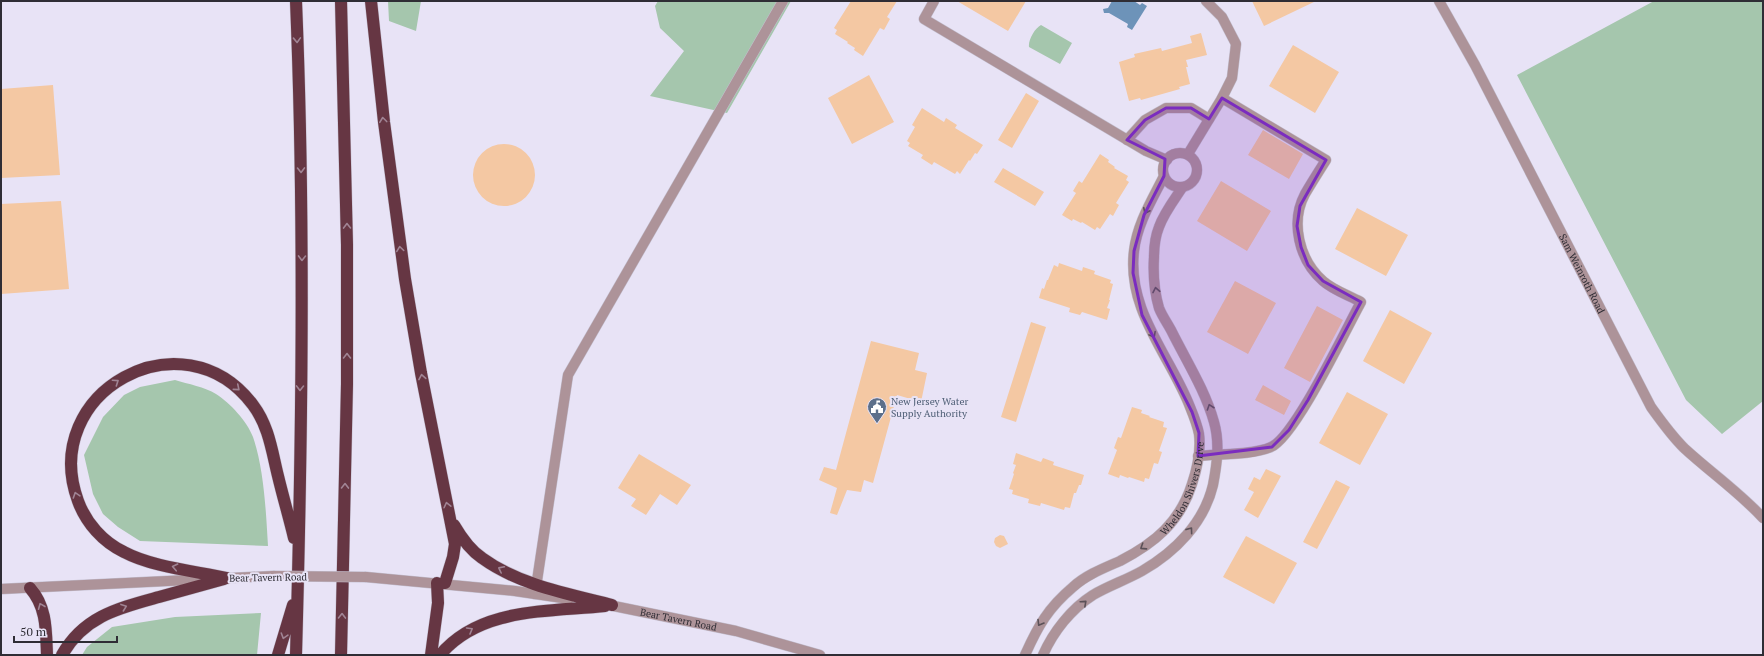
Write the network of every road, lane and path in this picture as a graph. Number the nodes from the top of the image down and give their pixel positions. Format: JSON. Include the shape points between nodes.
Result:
{"nodes":[{"id":1,"x":296,"y":1,"type":"edge"},
{"id":2,"x":341,"y":1,"type":"edge"},
{"id":3,"x":371,"y":1,"type":"edge"},
{"id":4,"x":783,"y":1,"type":"edge"},
{"id":5,"x":934,"y":1,"type":"edge"},
{"id":6,"x":1206,"y":1,"type":"edge"},
{"id":7,"x":1438,"y":1,"type":"edge"},
{"id":8,"x":1222,"y":98,"type":"junction"},
{"id":9,"x":1209,"y":119,"type":"junction"},
{"id":10,"x":1127,"y":140,"type":"junction"},
{"id":11,"x":1188,"y":154,"type":"junction"},
{"id":12,"x":1167,"y":160,"type":"junction"},
{"id":13,"x":1164,"y":176,"type":"junction"},
{"id":14,"x":1182,"y":188,"type":"junction"},
{"id":15,"x":1218,"y":454,"type":"junction"},
{"id":16,"x":1198,"y":456,"type":"junction"},
{"id":17,"x":1763,"y":518,"type":"edge"},
{"id":18,"x":452,"y":522,"type":"junction"},
{"id":19,"x":299,"y":554,"type":"junction"},
{"id":20,"x":227,"y":578,"type":"junction"},
{"id":21,"x":441,"y":583,"type":"junction"},
{"id":22,"x":30,"y":588,"type":"junction"},
{"id":23,"x":1,"y":589,"type":"edge"},
{"id":24,"x":536,"y":589,"type":"junction"},
{"id":25,"x":298,"y":590,"type":"junction"},
{"id":26,"x":612,"y":605,"type":"junction"},
{"id":27,"x":47,"y":655,"type":"edge"},
{"id":28,"x":62,"y":655,"type":"edge"},
{"id":29,"x":278,"y":655,"type":"edge"},
{"id":30,"x":296,"y":655,"type":"edge"},
{"id":31,"x":341,"y":655,"type":"edge"},
{"id":32,"x":431,"y":655,"type":"edge"},
{"id":33,"x":440,"y":655,"type":"edge"},
{"id":34,"x":820,"y":655,"type":"edge"},
{"id":35,"x":1025,"y":655,"type":"edge"},
{"id":36,"x":1043,"y":655,"type":"edge"}],
"edges":[{"from":1,"to":19,"type":"highway","one_way":true,"via":[[302,219]]},
{"from":31,"to":2,"type":"highway","one_way":true,"via":[[348,261]]},
{"from":18,"to":3,"type":"highway","one_way":true,"via":[[439,469],[405,279],[384,130]]},
{"from":4,"to":24,"type":"street","via":[[568,375]]},
{"from":5,"to":10,"type":"street","via":[[924,19]]},
{"from":6,"to":8,"type":"street","via":[[1222,17],[1236,44],[1232,78]]},
{"from":7,"to":17,"type":"street","name":"Sam Weinroth Road","via":[[1475,65],[1651,407],[1684,447]]},
{"from":8,"to":9,"type":"street"},
{"from":8,"to":15,"type":"street","via":[[1326,160],[1300,206],[1297,226],[1301,246],[1308,265],[1323,281],[1361,302],[1289,430],[1272,447]]},
{"from":9,"to":10,"type":"street","via":[[1190,108],[1166,108],[1145,120]]},
{"from":9,"to":11,"type":"street"},
{"from":10,"to":12,"type":"street"},
{"from":11,"to":12,"type":"street","via":[[1176,154]]},
{"from":11,"to":14,"type":"street","via":[[1196,162],[1198,174],[1192,183]]},
{"from":12,"to":13,"type":"street","via":[[1164,165]]},
{"from":13,"to":14,"type":"street","via":[[1171,185]]},
{"from":13,"to":16,"type":"street","name":"Wheldon Shivers Drive","one_way":true,"via":[[1139,230],[1134,251],[1133,273],[1142,315],[1192,412],[1198,433]]},
{"from":15,"to":14,"type":"street","name":"Wheldon Shivers Drive","one_way":true,"via":[[1215,423],[1208,402],[1160,309],[1154,287],[1153,265],[1159,227]]},
{"from":15,"to":16,"type":"street"},
{"from":36,"to":15,"type":"street","name":"Wheldon Shivers Drive","one_way":true,"via":[[1056,631],[1092,596],[1141,571],[1181,542],[1204,510]]},
{"from":16,"to":35,"type":"street","name":"Wheldon Shivers Drive","one_way":true,"via":[[1186,501],[1165,531],[1144,547],[1074,586],[1057,601],[1041,620]]},
{"from":18,"to":21,"type":"highway","via":[[454,557]]},
{"from":24,"to":18,"type":"highway","one_way":true,"via":[[481,558]]},
{"from":20,"to":19,"type":"highway","one_way":true,"via":[[143,560],[123,552],[96,531],[80,507],[73,486],[71,467],[77,429],[100,395],[114,383],[137,370],[166,364],[194,366],[225,379],[247,397],[267,431]]},
{"from":19,"to":25,"type":"highway"},
{"from":20,"to":21,"type":"street","name":"Bear Tavern Road","bridge":true,"via":[[366,577]]},
{"from":20,"to":22,"type":"street","name":"Bear Tavern Road"},
{"from":28,"to":20,"type":"highway","one_way":true,"via":[[85,628],[109,612]]},
{"from":21,"to":24,"type":"street","name":"Bear Tavern Road"},
{"from":21,"to":32,"type":"highway"},
{"from":22,"to":23,"type":"street","name":"Bear Tavern Road"},
{"from":27,"to":22,"type":"highway","one_way":true,"via":[[45,618]]},
{"from":24,"to":26,"type":"highway"},
{"from":25,"to":29,"type":"highway","one_way":true},
{"from":25,"to":30,"type":"highway"},
{"from":33,"to":26,"type":"highway","one_way":true,"via":[[465,634],[496,619],[526,613]]},
{"from":26,"to":34,"type":"street","name":"Bear Tavern Road","via":[[736,631]]}]}
